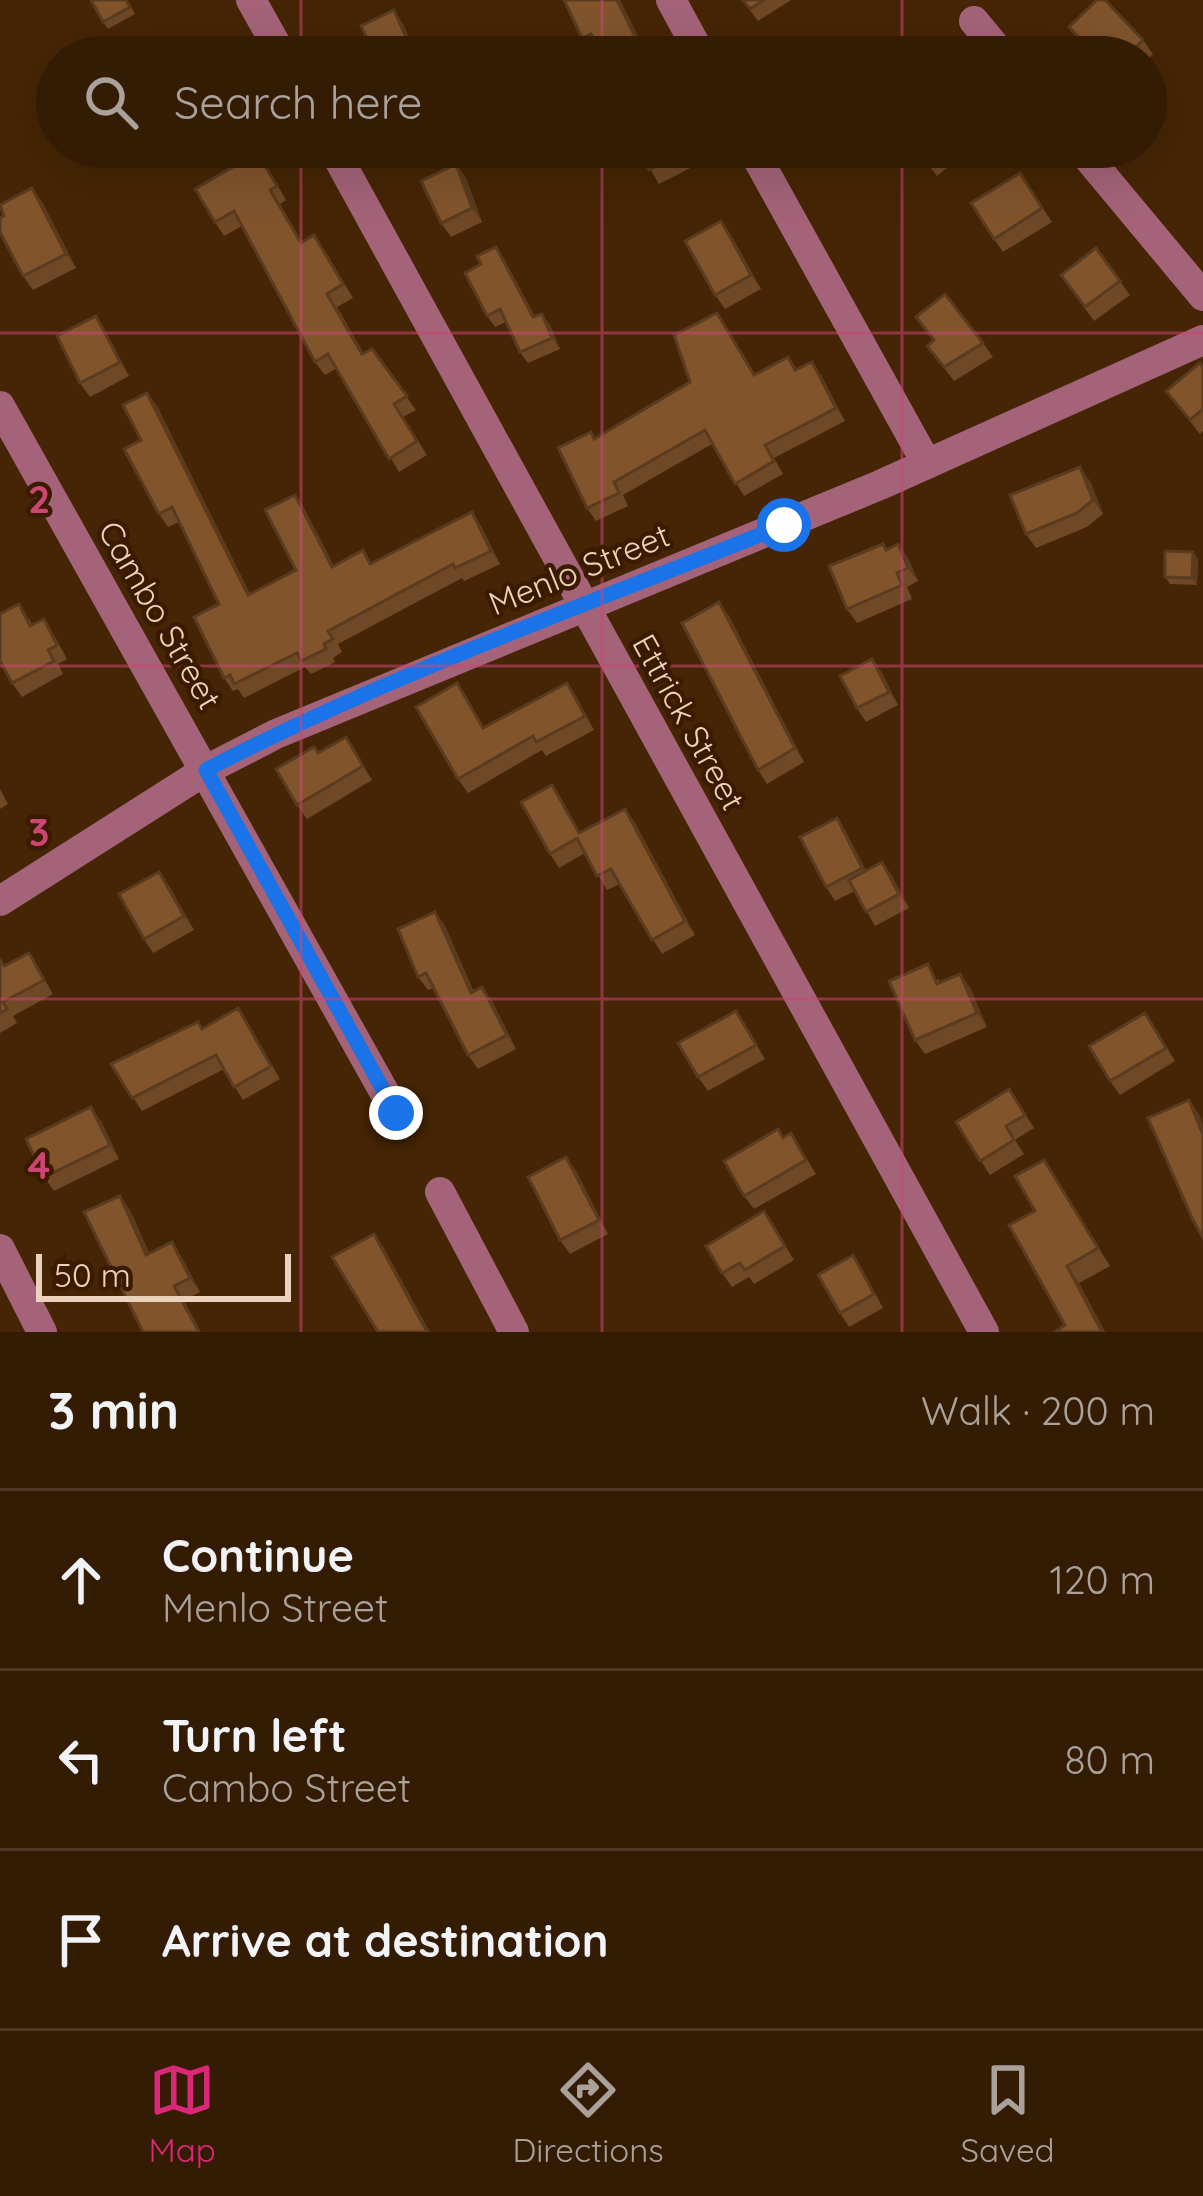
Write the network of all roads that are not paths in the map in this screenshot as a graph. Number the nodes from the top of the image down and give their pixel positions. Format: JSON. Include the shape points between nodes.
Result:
{"nodes":[{"id":1,"x":251,"y":0,"type":"edge"},
{"id":2,"x":671,"y":0,"type":"edge"},
{"id":3,"x":974,"y":21,"type":"dead end"},
{"id":4,"x":271,"y":36,"type":"edge"},
{"id":5,"x":691,"y":36,"type":"edge"},
{"id":6,"x":986,"y":36,"type":"edge"},
{"id":7,"x":344,"y":168,"type":"edge"},
{"id":8,"x":764,"y":168,"type":"edge"},
{"id":9,"x":1096,"y":168,"type":"edge"},
{"id":10,"x":1203,"y":296,"type":"edge"},
{"id":11,"x":1203,"y":340,"type":"edge"},
{"id":12,"x":0,"y":406,"type":"edge"},
{"id":13,"x":927,"y":464,"type":"junction"},
{"id":14,"x":582,"y":603,"type":"junction"},
{"id":15,"x":206,"y":770,"type":"junction"},
{"id":16,"x":0,"y":901,"type":"edge"},
{"id":17,"x":396,"y":1113,"type":"dead end"},
{"id":18,"x":440,"y":1192,"type":"dead end"},
{"id":19,"x":0,"y":1249,"type":"edge"},
{"id":20,"x":42,"y":1332,"type":"edge"},
{"id":21,"x":514,"y":1332,"type":"edge"},
{"id":22,"x":983,"y":1332,"type":"edge"}],
"edges":[{"from":1,"to":4,"type":"street"},
{"from":2,"to":5,"type":"street"},
{"from":3,"to":6,"type":"street"},
{"from":7,"to":14,"type":"street","name":"Ettrick Street"},
{"from":8,"to":13,"type":"street"},
{"from":9,"to":10,"type":"street"},
{"from":11,"to":13,"type":"street","name":"Menlo Street"},
{"from":12,"to":15,"type":"street","name":"Cambo Street"},
{"from":13,"to":14,"type":"street","name":"Menlo Street"},
{"from":14,"to":15,"type":"street","name":"Menlo Street"},
{"from":14,"to":22,"type":"street","name":"Ettrick Street"},
{"from":15,"to":16,"type":"street","name":"Menlo Street"},
{"from":15,"to":17,"type":"street","name":"Cambo Street"},
{"from":18,"to":21,"type":"street"},
{"from":19,"to":20,"type":"street"}]}
